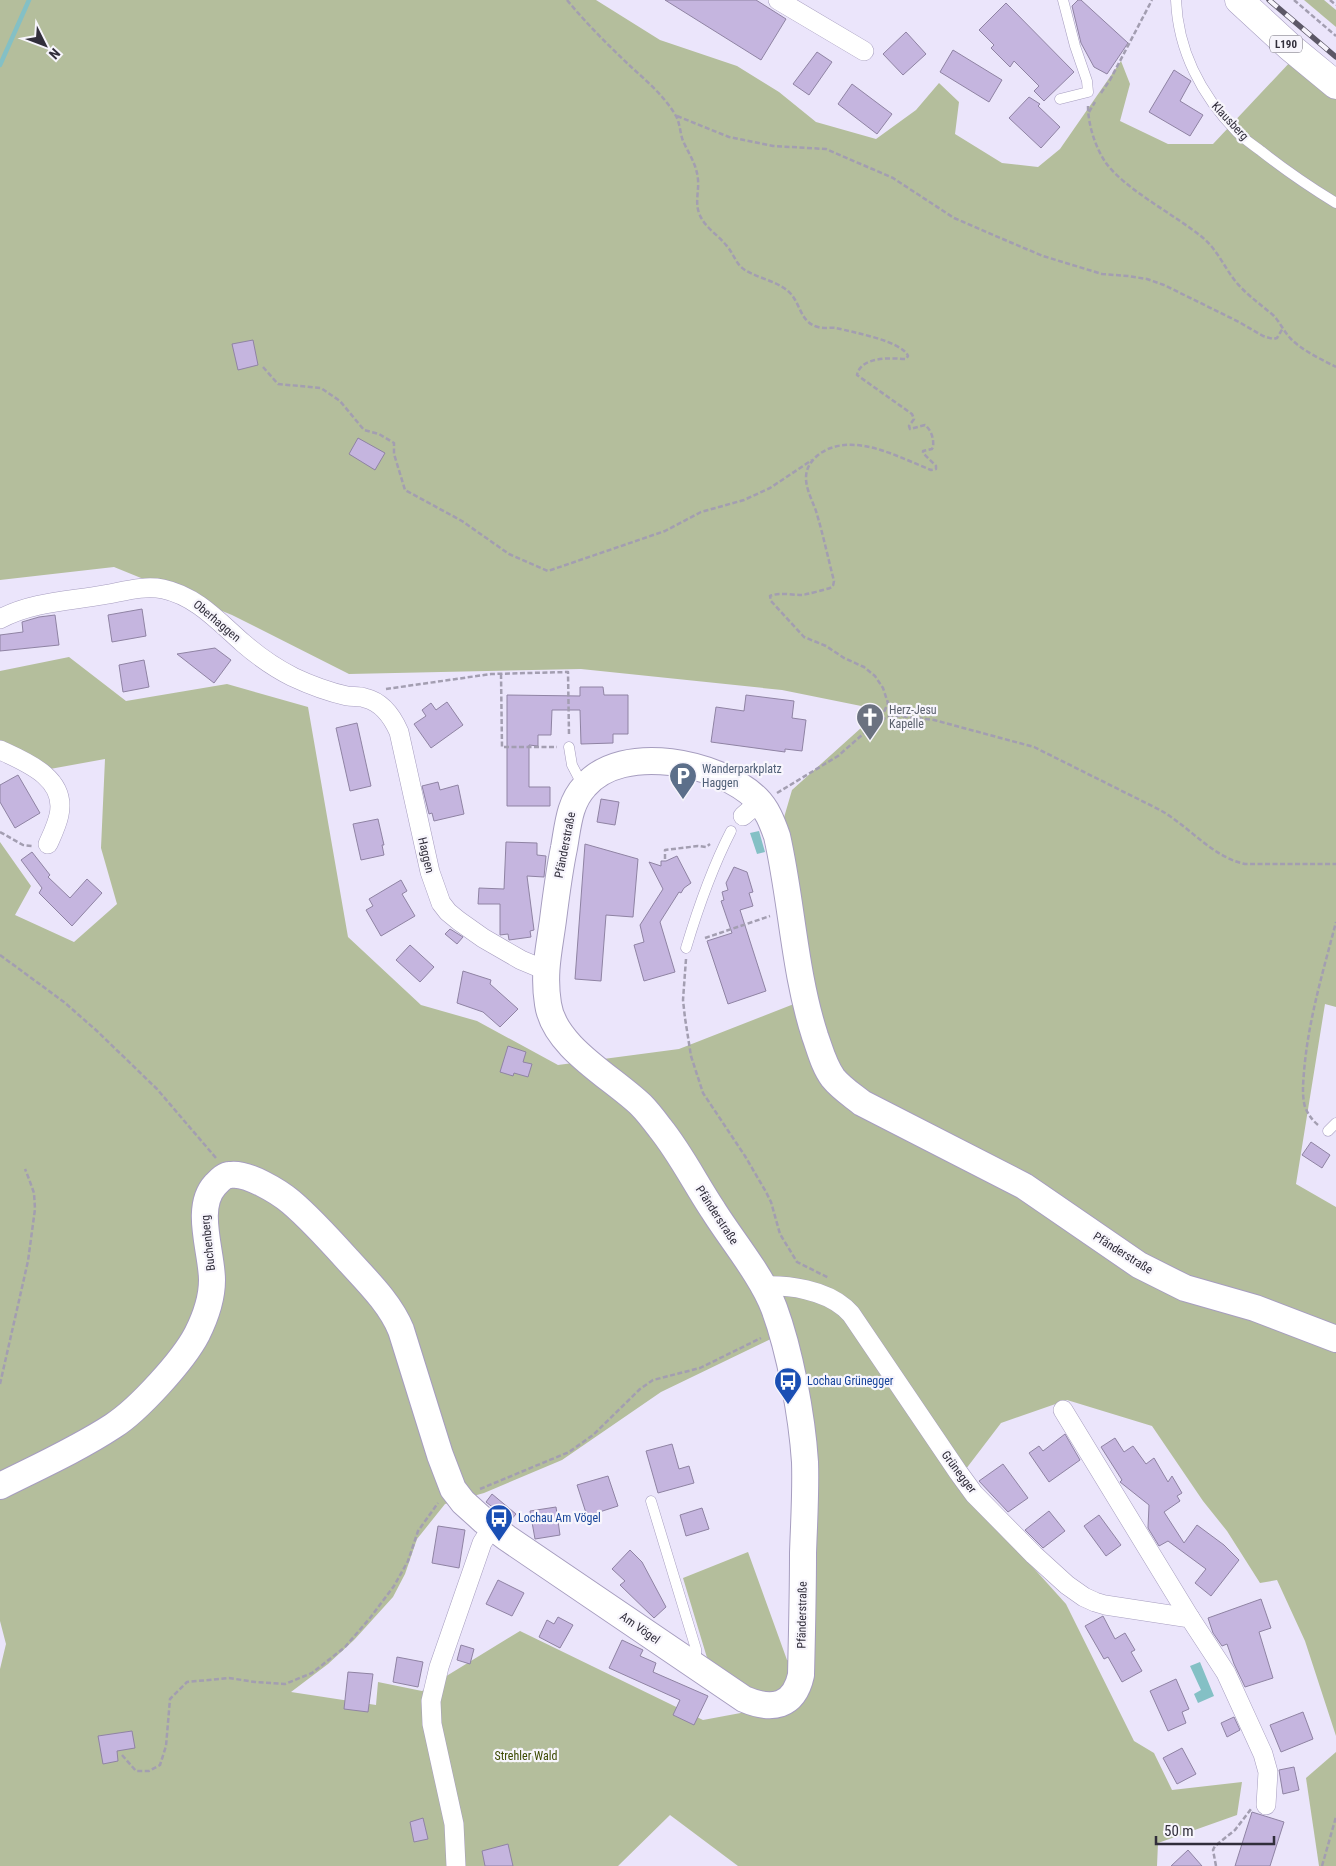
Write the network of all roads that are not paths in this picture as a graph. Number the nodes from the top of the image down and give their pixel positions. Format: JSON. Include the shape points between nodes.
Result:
{"nodes":[{"id":1,"x":778,"y":0,"type":"edge"},
{"id":2,"x":1063,"y":0,"type":"edge"},
{"id":3,"x":1176,"y":0,"type":"edge"},
{"id":4,"x":1239,"y":0,"type":"edge"},
{"id":5,"x":864,"y":51,"type":"dead end"},
{"id":6,"x":1336,"y":85,"type":"edge"},
{"id":7,"x":1060,"y":100,"type":"dead end"},
{"id":8,"x":1336,"y":203,"type":"edge"},
{"id":9,"x":0,"y":618,"type":"edge"},
{"id":10,"x":365,"y":698,"type":"joint"},
{"id":11,"x":569,"y":747,"type":"road end"},
{"id":12,"x":0,"y":750,"type":"edge"},
{"id":13,"x":583,"y":787,"type":"junction"},
{"id":14,"x":731,"y":831,"type":"dead end"},
{"id":15,"x":48,"y":844,"type":"road end"},
{"id":16,"x":686,"y":948,"type":"road end"},
{"id":17,"x":545,"y":970,"type":"junction"},
{"id":18,"x":1336,"y":1123,"type":"edge"},
{"id":19,"x":1328,"y":1131,"type":"road end"},
{"id":20,"x":230,"y":1174,"type":"joint"},
{"id":21,"x":763,"y":1286,"type":"junction"},
{"id":22,"x":1336,"y":1339,"type":"edge"},
{"id":23,"x":1063,"y":1410,"type":"dead end"},
{"id":24,"x":0,"y":1486,"type":"edge"},
{"id":25,"x":651,"y":1500,"type":"dead end"},
{"id":26,"x":492,"y":1527,"type":"junction"},
{"id":27,"x":1190,"y":1618,"type":"junction"},
{"id":28,"x":696,"y":1666,"type":"junction"},
{"id":29,"x":793,"y":1694,"type":"joint"},
{"id":30,"x":1266,"y":1805,"type":"road end"},
{"id":31,"x":456,"y":1866,"type":"edge"}],
"edges":[{"from":1,"to":5,"type":"street"},
{"from":2,"to":7,"type":"lane","via":[[1088,92]]},
{"from":3,"to":8,"type":"lane","name":"Klausberg","via":[[1189,64],[1208,97],[1238,133],[1295,178]]},
{"from":4,"to":6,"type":"main road","number":"L190"},
{"from":9,"to":10,"type":"street","name":"Oberhaggen","via":[[51,603],[130,590],[162,589],[194,602],[285,673],[331,691]]},
{"from":10,"to":17,"type":"street","name":"Haggen","via":[[384,708],[399,732],[430,872],[442,903],[448,912],[484,938],[530,965]]},
{"from":11,"to":13,"type":"lane","via":[[572,765]]},
{"from":12,"to":15,"type":"street","via":[[34,766],[55,787],[60,814]]},
{"from":13,"to":17,"type":"street","name":"Pfänderstraße","via":[[567,824]]},
{"from":13,"to":22,"type":"street","name":"Pfänderstraße","via":[[609,767],[630,761],[657,761],[710,771],[740,785],[751,809],[770,819],[777,836],[801,981],[824,1063],[833,1078],[862,1103],[1024,1186],[1139,1265],[1185,1288],[1255,1308]]},
{"from":14,"to":16,"type":"lane","via":[[718,856]]},
{"from":17,"to":21,"type":"street","name":"Pfänderstraße","via":[[548,1007],[561,1034],[661,1128]]},
{"from":18,"to":19,"type":"lane"},
{"from":20,"to":24,"type":"street","name":"Buchenberg","via":[[215,1185],[206,1198],[212,1288],[206,1314],[191,1345],[154,1389],[115,1425]]},
{"from":20,"to":26,"type":"street","name":"Am Vögel","via":[[259,1183],[290,1201],[372,1286],[397,1320],[440,1456],[455,1492]]},
{"from":21,"to":27,"type":"street","name":"Grünegger","via":[[796,1288],[831,1298],[851,1314],[974,1494],[1067,1585],[1084,1597],[1105,1605]]},
{"from":21,"to":29,"type":"street","name":"Pfänderstraße","via":[[780,1328],[797,1400],[805,1462],[801,1675]]},
{"from":23,"to":27,"type":"street"},
{"from":25,"to":28,"type":"lane","via":[[696,1649]]},
{"from":26,"to":28,"type":"street","name":"Am Vögel"},
{"from":26,"to":31,"type":"street","via":[[482,1543],[439,1667],[431,1701],[432,1724],[454,1824]]},
{"from":27,"to":30,"type":"street","via":[[1226,1673],[1263,1754],[1268,1772]]},
{"from":28,"to":29,"type":"street","name":"Am Vögel","via":[[744,1699],[758,1704],[776,1705]]}]}
